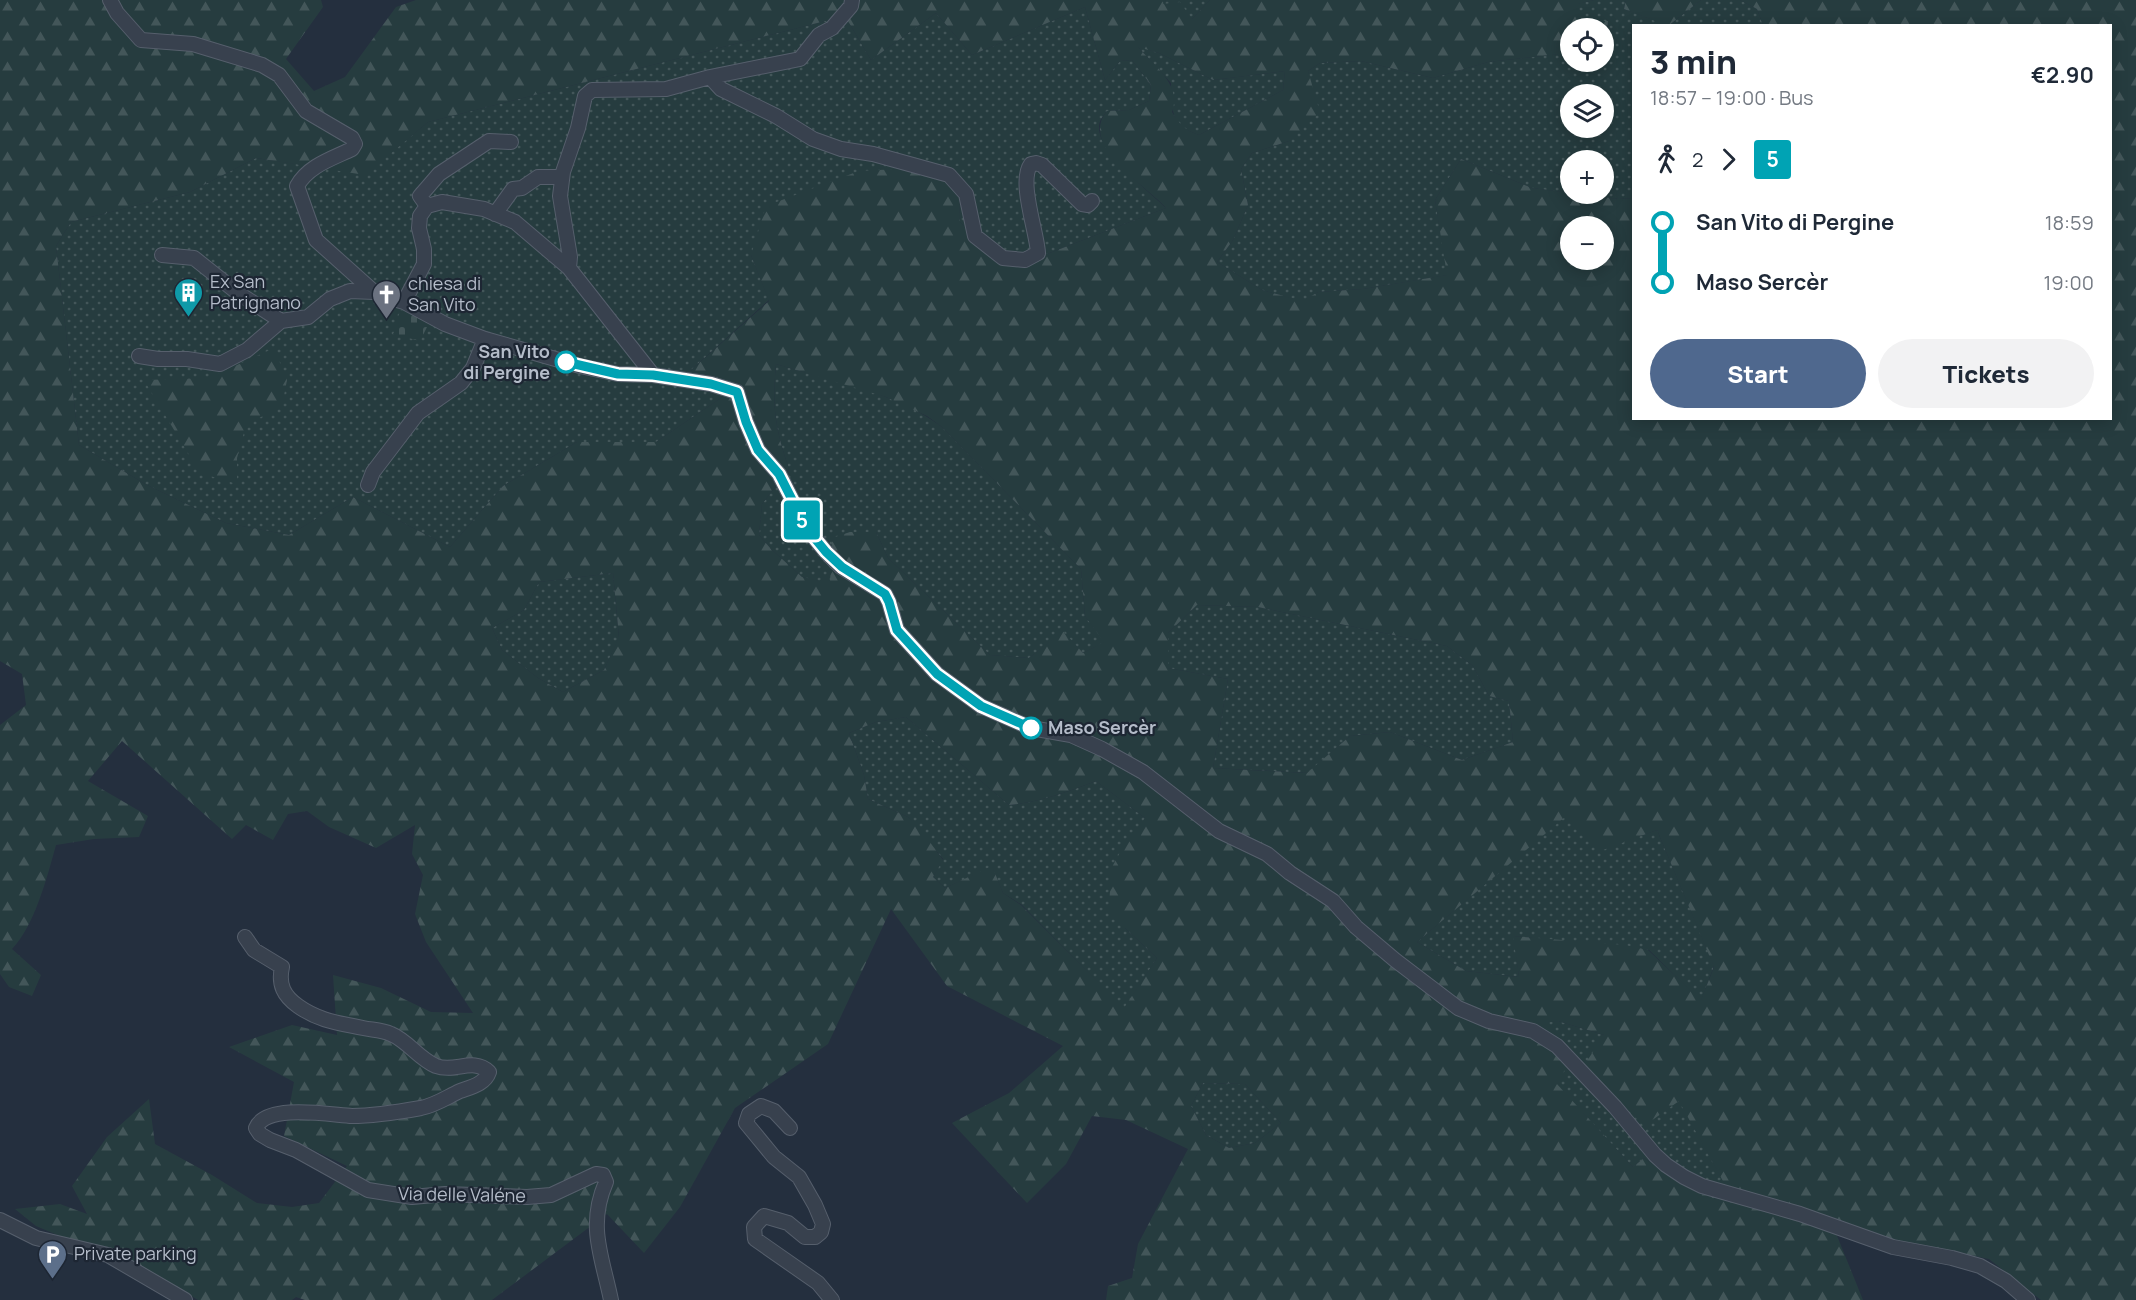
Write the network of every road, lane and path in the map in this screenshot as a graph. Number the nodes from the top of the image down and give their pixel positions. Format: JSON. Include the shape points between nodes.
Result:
{"nodes":[{"id":1,"x":110,"y":0,"type":"edge"},
{"id":2,"x":852,"y":0,"type":"edge"},
{"id":3,"x":710,"y":77,"type":"junction"},
{"id":4,"x":511,"y":142,"type":"dead end"},
{"id":5,"x":562,"y":177,"type":"junction"},
{"id":6,"x":1092,"y":201,"type":"dead end"},
{"id":7,"x":427,"y":206,"type":"junction"},
{"id":8,"x":495,"y":214,"type":"junction"},
{"id":9,"x":162,"y":255,"type":"dead end"},
{"id":10,"x":569,"y":268,"type":"junction"},
{"id":11,"x":374,"y":292,"type":"junction"},
{"id":12,"x":404,"y":302,"type":"junction"},
{"id":13,"x":281,"y":321,"type":"junction"},
{"id":14,"x":485,"y":339,"type":"junction"},
{"id":15,"x":139,"y":356,"type":"dead end"},
{"id":16,"x":660,"y":376,"type":"junction"},
{"id":17,"x":368,"y":485,"type":"dead end"},
{"id":18,"x":245,"y":937,"type":"dead end"},
{"id":19,"x":790,"y":1128,"type":"dead end"},
{"id":20,"x":0,"y":1220,"type":"edge"},
{"id":21,"x":185,"y":1300,"type":"edge"},
{"id":22,"x":610,"y":1300,"type":"edge"},
{"id":23,"x":832,"y":1300,"type":"edge"},
{"id":24,"x":2028,"y":1300,"type":"edge"}],
"edges":[{"from":1,"to":11,"type":"street","via":[[141,40],[193,44],[262,65],[279,75],[306,111],[352,138],[352,149],[314,167],[297,186],[316,240]]},
{"from":2,"to":3,"type":"street","via":[[832,28],[819,35],[800,59]]},
{"from":3,"to":5,"type":"street","via":[[666,89],[592,90],[585,96]]},
{"from":3,"to":6,"type":"street","via":[[721,89],[813,139],[949,176],[966,194],[975,236],[1003,258],[1025,260],[1038,254],[1028,199],[1027,169],[1031,164],[1042,165],[1082,204]]},
{"from":4,"to":7,"type":"street","via":[[489,141],[439,174],[420,196]]},
{"from":5,"to":8,"type":"street","via":[[538,177],[513,189]]},
{"from":5,"to":10,"type":"street","via":[[560,196]]},
{"from":7,"to":8,"type":"street","via":[[442,201]]},
{"from":7,"to":12,"type":"street","via":[[420,216],[419,228],[424,264]]},
{"from":8,"to":10,"type":"street","via":[[515,222]]},
{"from":9,"to":13,"type":"street","via":[[194,258]]},
{"from":10,"to":16,"type":"street"},
{"from":11,"to":12,"type":"street"},
{"from":11,"to":13,"type":"street","via":[[350,291],[330,299],[308,317]]},
{"from":12,"to":14,"type":"street"},
{"from":13,"to":15,"type":"street","via":[[247,350],[220,364]]},
{"from":14,"to":16,"type":"street","via":[[580,366],[618,374]]},
{"from":14,"to":17,"type":"street","via":[[473,368],[446,396],[418,413],[373,472]]},
{"from":16,"to":24,"type":"street","via":[[737,392],[758,450],[779,474],[807,529],[842,567],[885,594],[897,630],[937,674],[981,706],[1031,728],[1071,735],[1143,772],[1219,831],[1268,854],[1334,901],[1356,927],[1458,1008],[1489,1021],[1533,1031],[1557,1046],[1655,1155],[1684,1177],[1893,1247],[1980,1266]]},
{"from":18,"to":22,"type":"street","name":"Via delle Valéne","via":[[254,950],[282,967],[280,979],[289,1000],[312,1016],[392,1034],[438,1066],[472,1064],[489,1072],[477,1084],[422,1108],[352,1116],[312,1112],[270,1116],[259,1122],[256,1128],[260,1134],[368,1190],[412,1197],[551,1195],[603,1174],[606,1182],[595,1221]]},
{"from":19,"to":23,"type":"street","via":[[774,1112],[761,1106],[750,1114],[746,1124],[774,1157],[799,1177],[823,1224],[821,1232],[805,1237],[788,1223],[764,1216],[754,1227],[755,1239],[818,1283]]},
{"from":20,"to":21,"type":"street","via":[[36,1238],[108,1255]]}]}
